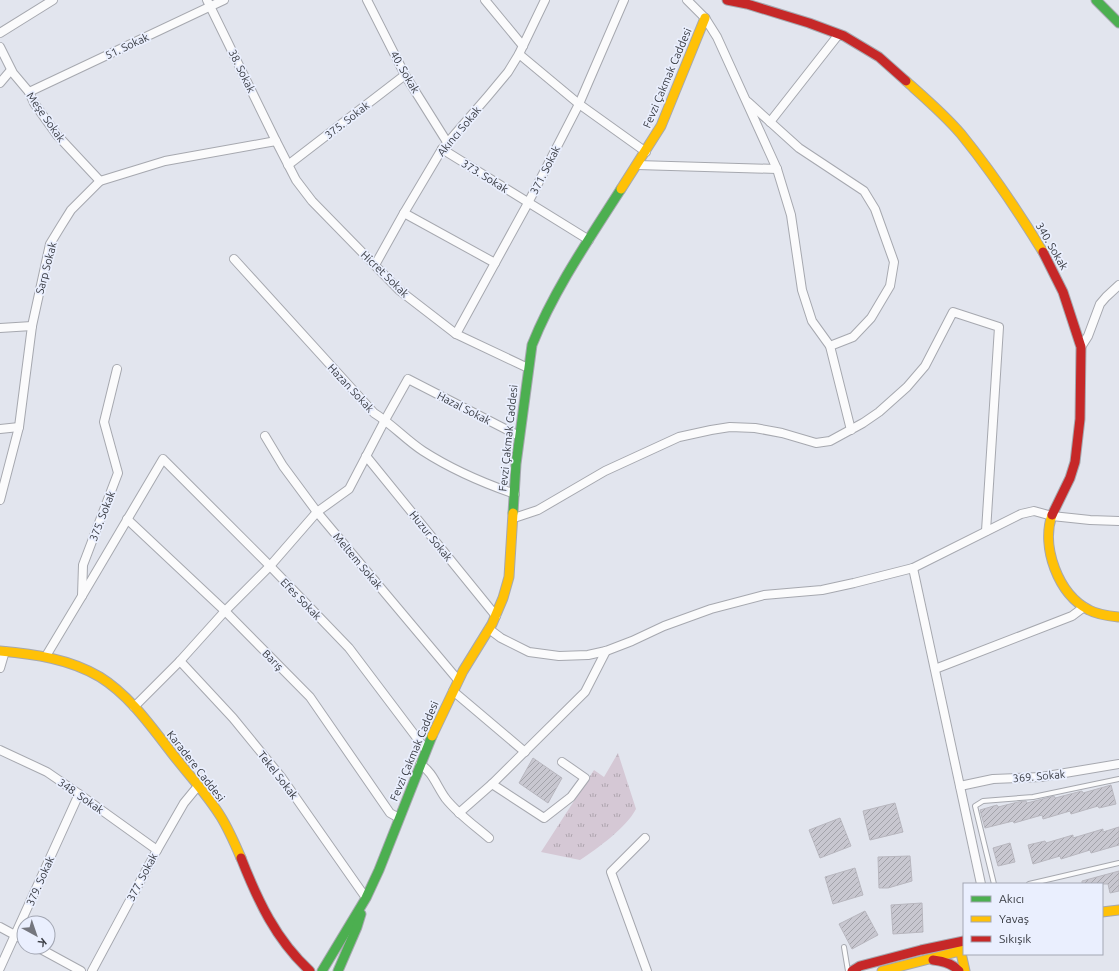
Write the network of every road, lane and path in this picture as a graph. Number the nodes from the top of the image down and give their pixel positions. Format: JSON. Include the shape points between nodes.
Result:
{"nodes":[{"id":1,"x":53,"y":0,"type":"edge"},
{"id":2,"x":224,"y":0,"type":"edge"},
{"id":3,"x":367,"y":0,"type":"edge"},
{"id":4,"x":485,"y":0,"type":"edge"},
{"id":5,"x":545,"y":0,"type":"edge"},
{"id":6,"x":624,"y":0,"type":"edge"},
{"id":7,"x":687,"y":0,"type":"edge"},
{"id":8,"x":727,"y":0,"type":"edge"},
{"id":9,"x":1096,"y":0,"type":"edge"},
{"id":10,"x":209,"y":3,"type":"edge"},
{"id":11,"x":1106,"y":4,"type":"edge"},
{"id":12,"x":704,"y":18,"type":"junction"},
{"id":13,"x":1119,"y":24,"type":"edge"},
{"id":14,"x":0,"y":33,"type":"edge"},
{"id":15,"x":839,"y":34,"type":"junction"},
{"id":16,"x":0,"y":47,"type":"edge"},
{"id":17,"x":521,"y":50,"type":"junction"},
{"id":18,"x":11,"y":70,"type":"junction"},
{"id":19,"x":405,"y":74,"type":"junction"},
{"id":20,"x":0,"y":83,"type":"edge"},
{"id":21,"x":29,"y":92,"type":"junction"},
{"id":22,"x":745,"y":99,"type":"junction"},
{"id":23,"x":579,"y":104,"type":"junction"},
{"id":24,"x":770,"y":122,"type":"junction"},
{"id":25,"x":276,"y":142,"type":"junction"},
{"id":26,"x":447,"y":142,"type":"junction"},
{"id":27,"x":442,"y":149,"type":"junction"},
{"id":28,"x":646,"y":152,"type":"junction"},
{"id":29,"x":288,"y":165,"type":"junction"},
{"id":30,"x":638,"y":165,"type":"junction"},
{"id":31,"x":777,"y":169,"type":"junction"},
{"id":32,"x":100,"y":181,"type":"junction"},
{"id":33,"x":528,"y":203,"type":"junction"},
{"id":34,"x":404,"y":212,"type":"junction"},
{"id":35,"x":589,"y":240,"type":"junction"},
{"id":36,"x":234,"y":259,"type":"dead end"},
{"id":37,"x":495,"y":263,"type":"junction"},
{"id":38,"x":375,"y":265,"type":"junction"},
{"id":39,"x":1119,"y":285,"type":"edge"},
{"id":40,"x":32,"y":326,"type":"junction"},
{"id":41,"x":0,"y":328,"type":"edge"},
{"id":42,"x":456,"y":334,"type":"junction"},
{"id":43,"x":830,"y":346,"type":"junction"},
{"id":44,"x":1082,"y":347,"type":"junction"},
{"id":45,"x":117,"y":368,"type":"dead end"},
{"id":46,"x":528,"y":368,"type":"junction"},
{"id":47,"x":385,"y":420,"type":"junction"},
{"id":48,"x":19,"y":427,"type":"junction"},
{"id":49,"x":0,"y":429,"type":"edge"},
{"id":50,"x":851,"y":430,"type":"junction"},
{"id":51,"x":265,"y":436,"type":"dead end"},
{"id":52,"x":519,"y":436,"type":"junction"},
{"id":53,"x":366,"y":456,"type":"junction"},
{"id":54,"x":515,"y":494,"type":"junction"},
{"id":55,"x":0,"y":500,"type":"edge"},
{"id":56,"x":317,"y":512,"type":"junction"},
{"id":57,"x":1052,"y":516,"type":"junction"},
{"id":58,"x":514,"y":518,"type":"junction"},
{"id":59,"x":127,"y":519,"type":"junction"},
{"id":60,"x":1119,"y":521,"type":"edge"},
{"id":61,"x":986,"y":531,"type":"junction"},
{"id":62,"x":270,"y":566,"type":"junction"},
{"id":63,"x":913,"y":568,"type":"junction"},
{"id":64,"x":82,"y":596,"type":"junction"},
{"id":65,"x":1084,"y":607,"type":"junction"},
{"id":66,"x":225,"y":611,"type":"junction"},
{"id":67,"x":496,"y":616,"type":"junction"},
{"id":68,"x":1119,"y":617,"type":"edge"},
{"id":69,"x":489,"y":629,"type":"junction"},
{"id":70,"x":2,"y":651,"type":"edge"},
{"id":71,"x":606,"y":651,"type":"junction"},
{"id":72,"x":46,"y":656,"type":"junction"},
{"id":73,"x":180,"y":661,"type":"junction"},
{"id":74,"x":0,"y":668,"type":"edge"},
{"id":75,"x":935,"y":669,"type":"junction"},
{"id":76,"x":458,"y":680,"type":"junction"},
{"id":77,"x":453,"y":690,"type":"junction"},
{"id":78,"x":134,"y":707,"type":"junction"},
{"id":79,"x":0,"y":750,"type":"edge"},
{"id":80,"x":426,"y":750,"type":"junction"},
{"id":81,"x":525,"y":752,"type":"junction"},
{"id":82,"x":562,"y":762,"type":"dead end"},
{"id":83,"x":420,"y":764,"type":"junction"},
{"id":84,"x":1119,"y":764,"type":"edge"},
{"id":85,"x":1119,"y":779,"type":"edge"},
{"id":86,"x":492,"y":784,"type":"junction"},
{"id":87,"x":198,"y":786,"type":"junction"},
{"id":88,"x":960,"y":786,"type":"junction"},
{"id":89,"x":79,"y":794,"type":"junction"},
{"id":90,"x":460,"y":813,"type":"junction"},
{"id":91,"x":399,"y":818,"type":"junction"},
{"id":92,"x":489,"y":838,"type":"dead end"},
{"id":93,"x":645,"y":838,"type":"dead end"},
{"id":94,"x":157,"y":850,"type":"junction"},
{"id":95,"x":1119,"y":863,"type":"edge"},
{"id":96,"x":981,"y":883,"type":"edge"},
{"id":97,"x":994,"y":883,"type":"edge"},
{"id":98,"x":1033,"y":883,"type":"edge"},
{"id":99,"x":366,"y":898,"type":"junction"},
{"id":100,"x":1118,"y":910,"type":"edge"},
{"id":101,"x":1103,"y":913,"type":"edge"},
{"id":102,"x":0,"y":927,"type":"edge"},
{"id":103,"x":15,"y":935,"type":"junction"},
{"id":104,"x":962,"y":946,"type":"edge"},
{"id":105,"x":844,"y":947,"type":"dead end"},
{"id":106,"x":52,"y":955,"type":"edge"},
{"id":107,"x":963,"y":955,"type":"edge"},
{"id":108,"x":907,"y":965,"type":"junction"},
{"id":109,"x":0,"y":968,"type":"edge"},
{"id":110,"x":81,"y":971,"type":"edge"},
{"id":111,"x":92,"y":971,"type":"edge"},
{"id":112,"x":310,"y":971,"type":"edge"},
{"id":113,"x":322,"y":971,"type":"edge"},
{"id":114,"x":338,"y":971,"type":"edge"},
{"id":115,"x":647,"y":971,"type":"edge"},
{"id":116,"x":848,"y":971,"type":"edge"},
{"id":117,"x":852,"y":971,"type":"edge"},
{"id":118,"x":882,"y":971,"type":"edge"},
{"id":119,"x":959,"y":971,"type":"edge"},
{"id":120,"x":965,"y":971,"type":"edge"}],
"edges":[{"from":1,"to":14,"type":"street"},
{"from":2,"to":10,"type":"street","name":"51. Sokak"},
{"from":3,"to":19,"type":"street","name":"40. Sokak"},
{"from":4,"to":17,"type":"street"},
{"from":5,"to":17,"type":"street","name":"Akıncı Sokak"},
{"from":6,"to":23,"type":"street","name":"371. Sokak"},
{"from":7,"to":12,"type":"street"},
{"from":8,"to":15,"type":"street","name":"340. Sokak","via":[[809,22]]},
{"from":9,"to":11,"type":"street"},
{"from":10,"to":21,"type":"street","name":"51. Sokak"},
{"from":10,"to":25,"type":"street","name":"38. Sokak"},
{"from":11,"to":13,"type":"street"},
{"from":12,"to":22,"type":"street","via":[[717,37]]},
{"from":12,"to":28,"type":"street","name":"Fevzi Çakmak Caddesi","via":[[661,126]]},
{"from":15,"to":24,"type":"street"},
{"from":15,"to":44,"type":"street","name":"340. Sokak","via":[[878,57],[923,96],[960,133],[982,161],[1049,262],[1063,292]]},
{"from":16,"to":18,"type":"street","name":"Meşe Sokak"},
{"from":17,"to":23,"type":"street"},
{"from":17,"to":26,"type":"street","name":"Akıncı Sokak","via":[[508,72]]},
{"from":18,"to":20,"type":"street"},
{"from":18,"to":21,"type":"street","name":"Meşe Sokak"},
{"from":19,"to":26,"type":"street","name":"40. Sokak"},
{"from":19,"to":29,"type":"street","name":"375. Sokak"},
{"from":21,"to":32,"type":"street","name":"Meşe Sokak","via":[[57,135]]},
{"from":22,"to":24,"type":"street"},
{"from":22,"to":31,"type":"street"},
{"from":23,"to":28,"type":"street"},
{"from":23,"to":33,"type":"street","name":"371. Sokak"},
{"from":24,"to":43,"type":"street","via":[[799,148],[864,191],[875,209],[894,262],[890,286],[871,318],[853,337]]},
{"from":25,"to":29,"type":"street","name":"Hicret Sokak"},
{"from":25,"to":32,"type":"street","name":"Sarp Sokak","via":[[165,161]]},
{"from":26,"to":27,"type":"street","name":"Akıncı Sokak"},
{"from":27,"to":33,"type":"street","name":"373. Sokak"},
{"from":27,"to":34,"type":"street","name":"Akıncı Sokak"},
{"from":28,"to":30,"type":"street","name":"Fevzi Çakmak Caddesi"},
{"from":29,"to":38,"type":"street","name":"Hicret Sokak","via":[[312,200]]},
{"from":30,"to":31,"type":"street"},
{"from":30,"to":35,"type":"street","name":"Fevzi Çakmak Caddesi"},
{"from":31,"to":43,"type":"street","via":[[790,215],[802,290],[812,321]]},
{"from":32,"to":40,"type":"street","name":"Sarp Sokak","via":[[71,210],[50,244]]},
{"from":33,"to":35,"type":"street","name":"373. Sokak"},
{"from":33,"to":37,"type":"street","name":"371. Sokak"},
{"from":34,"to":37,"type":"street"},
{"from":34,"to":38,"type":"street","name":"Akıncı Sokak"},
{"from":35,"to":46,"type":"street","name":"Fevzi Çakmak Caddesi","via":[[539,327],[532,344]]},
{"from":36,"to":47,"type":"street","name":"Hazan Sokak","via":[[374,414]]},
{"from":37,"to":42,"type":"street","name":"371. Sokak"},
{"from":38,"to":42,"type":"street","name":"Hicret Sokak","via":[[399,290]]},
{"from":39,"to":44,"type":"street","via":[[1100,304]]},
{"from":40,"to":41,"type":"street"},
{"from":40,"to":48,"type":"street","name":"Sarp Sokak"},
{"from":42,"to":46,"type":"street","name":"Hicret Sokak"},
{"from":43,"to":50,"type":"street"},
{"from":44,"to":57,"type":"street","name":"340. Sokak","via":[[1080,431],[1074,465]]},
{"from":45,"to":64,"type":"street","name":"375. Sokak","via":[[104,422],[118,473],[83,565]]},
{"from":46,"to":52,"type":"street","name":"Fevzi Çakmak Caddesi"},
{"from":47,"to":52,"type":"street","name":"Hazal Sokak","via":[[408,379]]},
{"from":47,"to":53,"type":"street"},
{"from":47,"to":54,"type":"street","name":"Hazan Sokak","via":[[422,450],[465,474]]},
{"from":48,"to":49,"type":"street"},
{"from":48,"to":55,"type":"street","name":"Sarp Sokak"},
{"from":50,"to":58,"type":"street","via":[[830,441],[816,443],[754,428],[730,427],[679,437],[606,471],[538,510]]},
{"from":50,"to":61,"type":"street","via":[[879,412],[920,372],[953,312],[999,327]]},
{"from":51,"to":56,"type":"street","name":"Meltem Sokak","via":[[283,466]]},
{"from":52,"to":54,"type":"street","name":"Fevzi Çakmak Caddesi"},
{"from":53,"to":56,"type":"street","via":[[349,489]]},
{"from":53,"to":67,"type":"street","name":"Huzur Sokak"},
{"from":54,"to":58,"type":"street","name":"Fevzi Çakmak Caddesi"},
{"from":56,"to":62,"type":"street"},
{"from":56,"to":76,"type":"street","name":"Meltem Sokak"},
{"from":57,"to":60,"type":"street"},
{"from":57,"to":61,"type":"street","via":[[1034,511],[1021,514]]},
{"from":57,"to":65,"type":"street","name":"340. Sokak","via":[[1048,539],[1052,561],[1060,580],[1075,600]]},
{"from":58,"to":67,"type":"street","name":"Fevzi Çakmak Caddesi","via":[[509,577]]},
{"from":59,"to":62,"type":"street","name":"Efes Sokak","via":[[163,459]]},
{"from":59,"to":64,"type":"street"},
{"from":59,"to":66,"type":"street","name":"Barış"},
{"from":61,"to":63,"type":"street"},
{"from":62,"to":66,"type":"street"},
{"from":62,"to":80,"type":"street","name":"Efes Sokak","via":[[349,648]]},
{"from":63,"to":71,"type":"street","via":[[854,584],[822,590],[764,595],[711,609]]},
{"from":63,"to":75,"type":"street"},
{"from":64,"to":72,"type":"street","name":"375. Sokak"},
{"from":65,"to":68,"type":"street","name":"340. Sokak"},
{"from":65,"to":75,"type":"street","via":[[1072,616]]},
{"from":66,"to":73,"type":"street"},
{"from":66,"to":91,"type":"street","name":"Barış","via":[[310,697],[390,813]]},
{"from":67,"to":69,"type":"street","name":"Fevzi Çakmak Caddesi"},
{"from":69,"to":71,"type":"street","via":[[529,652],[559,656],[588,655]]},
{"from":69,"to":76,"type":"street","name":"Fevzi Çakmak Caddesi"},
{"from":70,"to":72,"type":"street","name":"Karadere Caddesi"},
{"from":70,"to":74,"type":"street"},
{"from":71,"to":81,"type":"street","via":[[585,692]]},
{"from":72,"to":78,"type":"street","name":"Karadere Caddesi","via":[[84,668],[110,683]]},
{"from":73,"to":78,"type":"street"},
{"from":73,"to":99,"type":"street","name":"Tekel Sokak","via":[[233,718],[282,778]]},
{"from":75,"to":88,"type":"street"},
{"from":76,"to":77,"type":"street","name":"Fevzi Çakmak Caddesi"},
{"from":77,"to":80,"type":"street","name":"Fevzi Çakmak Caddesi"},
{"from":77,"to":81,"type":"street"},
{"from":78,"to":87,"type":"street","name":"Karadere Caddesi"},
{"from":79,"to":89,"type":"street","name":"348. Sokak","via":[[47,772]]},
{"from":80,"to":83,"type":"street","name":"Fevzi Çakmak Caddesi"},
{"from":81,"to":86,"type":"street"},
{"from":82,"to":86,"type":"street","via":[[585,778],[571,797],[544,818]]},
{"from":83,"to":90,"type":"street","via":[[427,768],[446,798]]},
{"from":83,"to":91,"type":"street","name":"Fevzi Çakmak Caddesi"},
{"from":84,"to":88,"type":"street","name":"369. Sokak","via":[[1041,777],[993,779]]},
{"from":85,"to":97,"type":"lane","via":[[1033,797],[983,801],[975,806]]},
{"from":86,"to":90,"type":"street"},
{"from":87,"to":94,"type":"street","name":"377. Sokak","via":[[184,803]]},
{"from":87,"to":112,"type":"street","name":"Karadere Caddesi","via":[[225,825],[268,921]]},
{"from":88,"to":96,"type":"street"},
{"from":89,"to":94,"type":"street","name":"348. Sokak"},
{"from":89,"to":103,"type":"street","name":"379. Sokak"},
{"from":90,"to":92,"type":"street"},
{"from":91,"to":99,"type":"street","name":"Fevzi Çakmak Caddesi"},
{"from":93,"to":115,"type":"street","via":[[611,872]]},
{"from":94,"to":111,"type":"street","name":"377. Sokak"},
{"from":95,"to":98,"type":"lane"},
{"from":99,"to":113,"type":"street","name":"Fevzi Çakmak Caddesi"},
{"from":99,"to":114,"type":"street","name":"Fevzi Çakmak Caddesi"},
{"from":100,"to":101,"type":"street"},
{"from":102,"to":103,"type":"street"},
{"from":103,"to":109,"type":"street","name":"379. Sokak"},
{"from":104,"to":108,"type":"street"},
{"from":104,"to":117,"type":"street","via":[[921,950],[860,966]]},
{"from":105,"to":116,"type":"lane"},
{"from":106,"to":110,"type":"street"},
{"from":107,"to":120,"type":"street"},
{"from":108,"to":118,"type":"street"},
{"from":108,"to":119,"type":"street","via":[[943,961]]}]}
